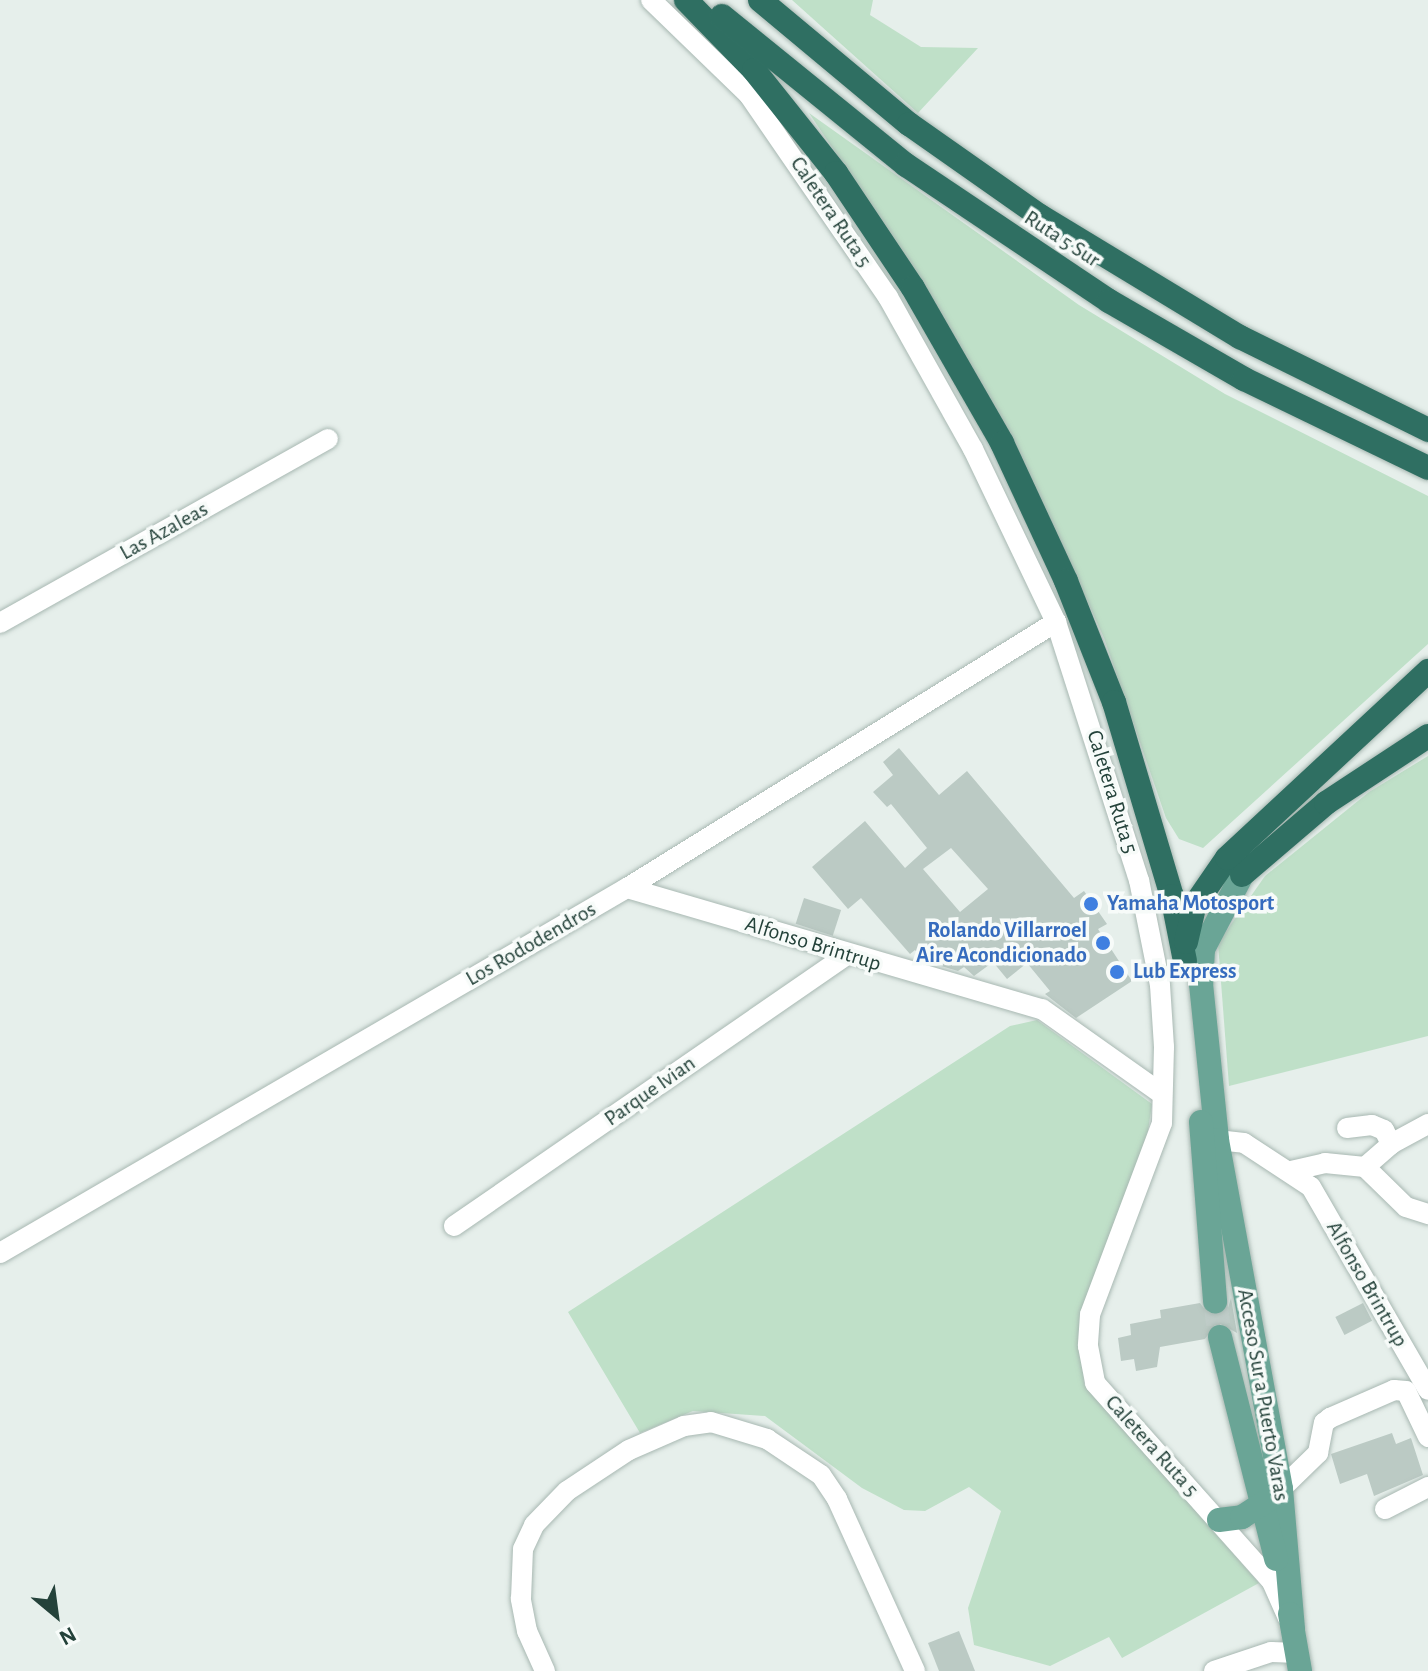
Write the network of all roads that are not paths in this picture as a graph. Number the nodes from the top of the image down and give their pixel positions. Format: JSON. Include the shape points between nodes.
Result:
{"nodes":[{"id":1,"x":651,"y":0,"type":"edge"},
{"id":2,"x":686,"y":0,"type":"edge"},
{"id":3,"x":703,"y":0,"type":"edge"},
{"id":4,"x":760,"y":0,"type":"edge"},
{"id":5,"x":1428,"y":430,"type":"edge"},
{"id":6,"x":328,"y":439,"type":"dead end"},
{"id":7,"x":1428,"y":468,"type":"edge"},
{"id":8,"x":1056,"y":622,"type":"junction"},
{"id":9,"x":0,"y":623,"type":"edge"},
{"id":10,"x":1428,"y":671,"type":"edge"},
{"id":11,"x":1428,"y":736,"type":"edge"},
{"id":12,"x":1274,"y":811,"type":"junction"},
{"id":13,"x":1242,"y":875,"type":"junction"},
{"id":14,"x":627,"y":888,"type":"junction"},
{"id":15,"x":847,"y":955,"type":"junction"},
{"id":16,"x":1185,"y":961,"type":"junction"},
{"id":17,"x":1162,"y":1094,"type":"junction"},
{"id":18,"x":1428,"y":1124,"type":"edge"},
{"id":19,"x":1347,"y":1128,"type":"dead end"},
{"id":20,"x":1217,"y":1140,"type":"junction"},
{"id":21,"x":1391,"y":1144,"type":"junction"},
{"id":22,"x":1365,"y":1167,"type":"junction"},
{"id":23,"x":1291,"y":1171,"type":"junction"},
{"id":24,"x":1428,"y":1214,"type":"edge"},
{"id":25,"x":454,"y":1226,"type":"dead end"},
{"id":26,"x":0,"y":1253,"type":"edge"},
{"id":27,"x":1215,"y":1301,"type":"tunnel mouth"},
{"id":28,"x":1220,"y":1337,"type":"tunnel mouth"},
{"id":29,"x":1428,"y":1390,"type":"edge"},
{"id":30,"x":1428,"y":1437,"type":"edge"},
{"id":31,"x":1428,"y":1487,"type":"edge"},
{"id":32,"x":1281,"y":1489,"type":"junction"},
{"id":33,"x":1262,"y":1505,"type":"junction"},
{"id":34,"x":1385,"y":1509,"type":"dead end"},
{"id":35,"x":1219,"y":1520,"type":"junction"},
{"id":36,"x":1293,"y":1628,"type":"junction"},
{"id":37,"x":1299,"y":1662,"type":"edge"},
{"id":38,"x":545,"y":1671,"type":"edge"},
{"id":39,"x":915,"y":1671,"type":"edge"},
{"id":40,"x":1214,"y":1671,"type":"edge"}],
"edges":[{"from":1,"to":8,"type":"street","name":"Caletera Ruta 5","via":[[749,95],[888,297],[973,449]]},
{"from":2,"to":16,"type":"highway","via":[[778,99],[842,182],[920,299],[1002,443],[1108,687],[1169,883]]},
{"from":3,"to":7,"type":"highway","name":"Ruta 5 Sur","via":[[906,165],[1109,301],[1244,379]]},
{"from":4,"to":5,"type":"highway","name":"Ruta 5 Sur","via":[[909,124],[1064,231],[1240,337]]},
{"from":6,"to":9,"type":"street","name":"Las Azaleas"},
{"from":8,"to":14,"type":"street","name":"Los Rododendros"},
{"from":8,"to":17,"type":"street","name":"Caletera Ruta 5","via":[[1113,794],[1154,943],[1162,1016]]},
{"from":10,"to":12,"type":"highway"},
{"from":11,"to":13,"type":"highway","via":[[1326,803]]},
{"from":12,"to":13,"type":"highway"},
{"from":12,"to":16,"type":"highway","via":[[1227,858],[1194,906]]},
{"from":13,"to":20,"type":"main road","name":"Acceso Sur a Puerto Varas","via":[[1203,949],[1201,984]]},
{"from":14,"to":15,"type":"street","name":"Alfonso Brintrup"},
{"from":14,"to":26,"type":"street","name":"Los Rododendros"},
{"from":15,"to":17,"type":"street","name":"Alfonso Brintrup","via":[[1042,1009]]},
{"from":15,"to":25,"type":"street","name":"Parque Ivian"},
{"from":16,"to":27,"type":"main road","name":"Acceso Sur a Puerto Varas"},
{"from":17,"to":35,"type":"street","name":"Caletera Ruta 5","via":[[1155,1147],[1090,1315],[1088,1346],[1095,1383]]},
{"from":18,"to":21,"type":"street"},
{"from":19,"to":21,"type":"street","via":[[1372,1125],[1384,1130]]},
{"from":20,"to":23,"type":"street","name":"Alfonso Brintrup","via":[[1244,1143]]},
{"from":20,"to":32,"type":"main road","name":"Acceso Sur a Puerto Varas"},
{"from":21,"to":22,"type":"street"},
{"from":22,"to":23,"type":"street","via":[[1325,1163]]},
{"from":22,"to":24,"type":"street","via":[[1406,1207]]},
{"from":23,"to":29,"type":"street","name":"Alfonso Brintrup","via":[[1323,1206]]},
{"from":28,"to":33,"type":"main road","name":"Acceso Sur a Puerto Varas"},
{"from":30,"to":32,"type":"street","via":[[1406,1391],[1394,1390],[1324,1423],[1318,1453]]},
{"from":31,"to":34,"type":"street"},
{"from":32,"to":33,"type":"main road"},
{"from":32,"to":36,"type":"main road","name":"Acceso Sur a Puerto Varas"},
{"from":33,"to":35,"type":"main road","via":[[1242,1517]]},
{"from":33,"to":36,"type":"main road","name":"Acceso Sur a Puerto Varas"},
{"from":35,"to":36,"type":"street","name":"Caletera Ruta 5","via":[[1272,1582]]},
{"from":36,"to":37,"type":"main road"},
{"from":37,"to":40,"type":"street","via":[[1271,1652]]},
{"from":38,"to":39,"type":"street","via":[[527,1631],[521,1599],[521,1559],[534,1525],[567,1491],[629,1450],[684,1426],[711,1422],[767,1439],[821,1475],[843,1510]]}]}
